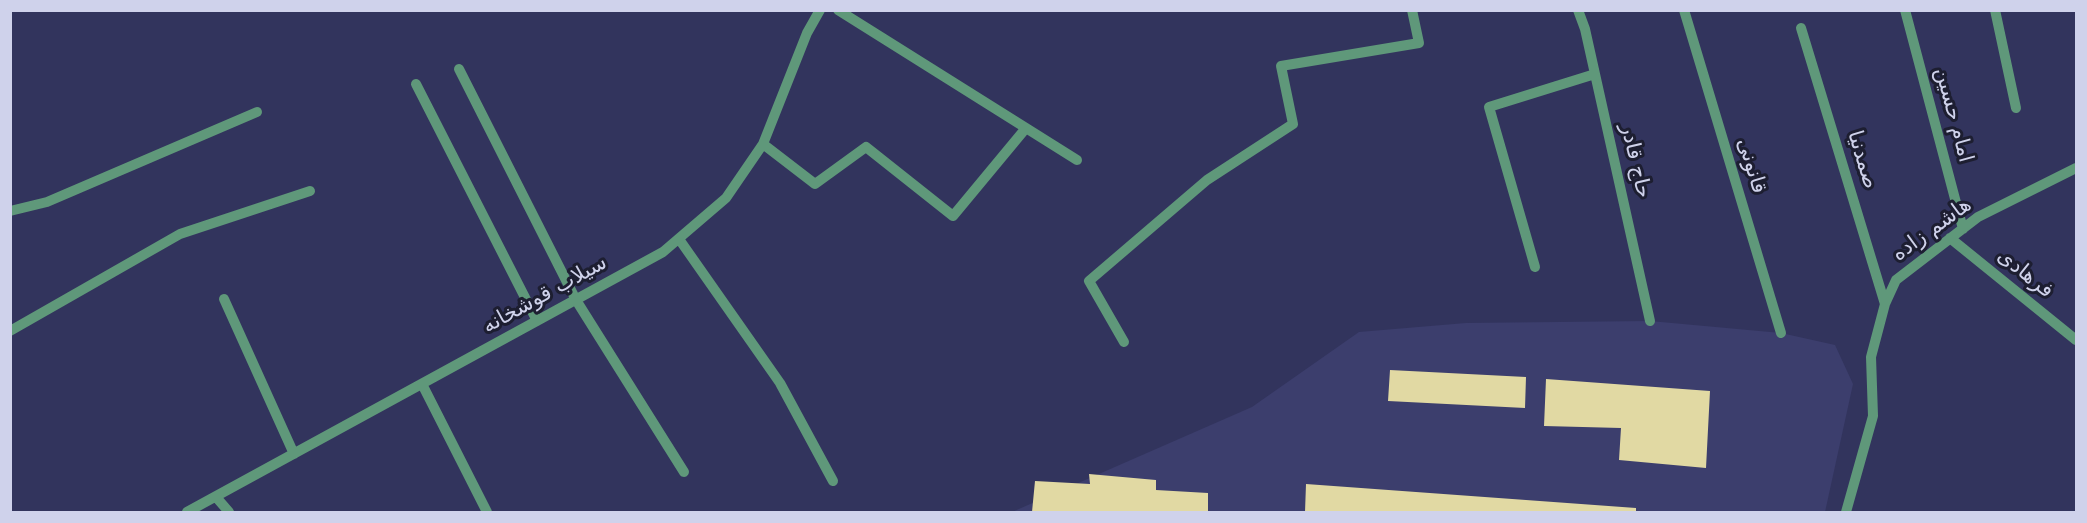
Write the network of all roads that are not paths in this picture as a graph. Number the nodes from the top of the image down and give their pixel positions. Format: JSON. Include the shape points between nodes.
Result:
{"nodes":[{"id":1,"x":820,"y":10,"type":"edge"},
{"id":2,"x":838,"y":10,"type":"edge"},
{"id":3,"x":1413,"y":10,"type":"edge"},
{"id":4,"x":1578,"y":10,"type":"edge"},
{"id":5,"x":1684,"y":10,"type":"edge"},
{"id":6,"x":1905,"y":10,"type":"edge"},
{"id":7,"x":1995,"y":10,"type":"edge"},
{"id":8,"x":1801,"y":28,"type":"dead end"},
{"id":9,"x":459,"y":69,"type":"dead end"},
{"id":10,"x":1595,"y":74,"type":"junction"},
{"id":11,"x":416,"y":84,"type":"dead end"},
{"id":12,"x":2016,"y":108,"type":"dead end"},
{"id":13,"x":257,"y":112,"type":"dead end"},
{"id":14,"x":1026,"y":128,"type":"junction"},
{"id":15,"x":763,"y":144,"type":"junction"},
{"id":16,"x":1077,"y":160,"type":"dead end"},
{"id":17,"x":2076,"y":168,"type":"edge"},
{"id":18,"x":310,"y":191,"type":"dead end"},
{"id":19,"x":10,"y":211,"type":"edge"},
{"id":20,"x":1963,"y":229,"type":"junction"},
{"id":21,"x":1950,"y":238,"type":"junction"},
{"id":22,"x":679,"y":239,"type":"junction"},
{"id":23,"x":1535,"y":267,"type":"dead end"},
{"id":24,"x":224,"y":299,"type":"dead end"},
{"id":25,"x":576,"y":300,"type":"junction"},
{"id":26,"x":1885,"y":304,"type":"junction"},
{"id":27,"x":537,"y":321,"type":"junction"},
{"id":28,"x":1650,"y":321,"type":"dead end"},
{"id":29,"x":10,"y":331,"type":"edge"},
{"id":30,"x":1781,"y":333,"type":"dead end"},
{"id":31,"x":2076,"y":339,"type":"edge"},
{"id":32,"x":1124,"y":342,"type":"dead end"},
{"id":33,"x":422,"y":384,"type":"junction"},
{"id":34,"x":294,"y":454,"type":"junction"},
{"id":35,"x":684,"y":472,"type":"dead end"},
{"id":36,"x":833,"y":481,"type":"dead end"},
{"id":37,"x":216,"y":497,"type":"junction"},
{"id":38,"x":187,"y":513,"type":"edge"},
{"id":39,"x":229,"y":513,"type":"edge"},
{"id":40,"x":487,"y":513,"type":"edge"},
{"id":41,"x":1846,"y":513,"type":"edge"}],
"edges":[{"from":1,"to":15,"type":"street","name":"سیلاب قوشخانه"},
{"from":2,"to":14,"type":"street"},
{"from":3,"to":32,"type":"street","via":[[1419,44],[1281,66],[1293,124],[1207,180],[1089,281]]},
{"from":4,"to":10,"type":"street","name":"حاج قادر"},
{"from":5,"to":30,"type":"street","name":"قانونی"},
{"from":6,"to":20,"type":"street","name":"امام حسین"},
{"from":7,"to":12,"type":"street"},
{"from":8,"to":26,"type":"street","name":"صمدنیا"},
{"from":9,"to":25,"type":"street"},
{"from":10,"to":23,"type":"street","via":[[1489,107]]},
{"from":10,"to":28,"type":"street","name":"حاج قادر"},
{"from":11,"to":27,"type":"street"},
{"from":13,"to":19,"type":"street","via":[[47,202]]},
{"from":14,"to":15,"type":"street","via":[[953,216],[866,147],[815,184]]},
{"from":14,"to":16,"type":"street"},
{"from":15,"to":22,"type":"street","name":"سیلاب قوشخانه","via":[[726,198]]},
{"from":17,"to":20,"type":"street","name":"هاشم زاده","via":[[1978,217]]},
{"from":18,"to":29,"type":"street","via":[[180,234]]},
{"from":20,"to":21,"type":"street","name":"هاشم زاده"},
{"from":21,"to":26,"type":"street","name":"هاشم زاده","via":[[1896,280]]},
{"from":21,"to":31,"type":"street","name":"فرهادی"},
{"from":22,"to":25,"type":"street","name":"سیلاب قوشخانه","via":[[663,252]]},
{"from":22,"to":36,"type":"street","via":[[780,383]]},
{"from":24,"to":34,"type":"street"},
{"from":25,"to":27,"type":"street","name":"سیلاب قوشخانه"},
{"from":25,"to":35,"type":"street"},
{"from":26,"to":41,"type":"street","name":"هاشم زاده","via":[[1871,357],[1873,416]]},
{"from":27,"to":33,"type":"street","name":"سیلاب قوشخانه"},
{"from":33,"to":34,"type":"street","name":"سیلاب قوشخانه"},
{"from":33,"to":40,"type":"street"},
{"from":34,"to":37,"type":"street","name":"سیلاب قوشخانه"},
{"from":37,"to":38,"type":"street","name":"سیلاب قوشخانه"},
{"from":37,"to":39,"type":"street"}]}
